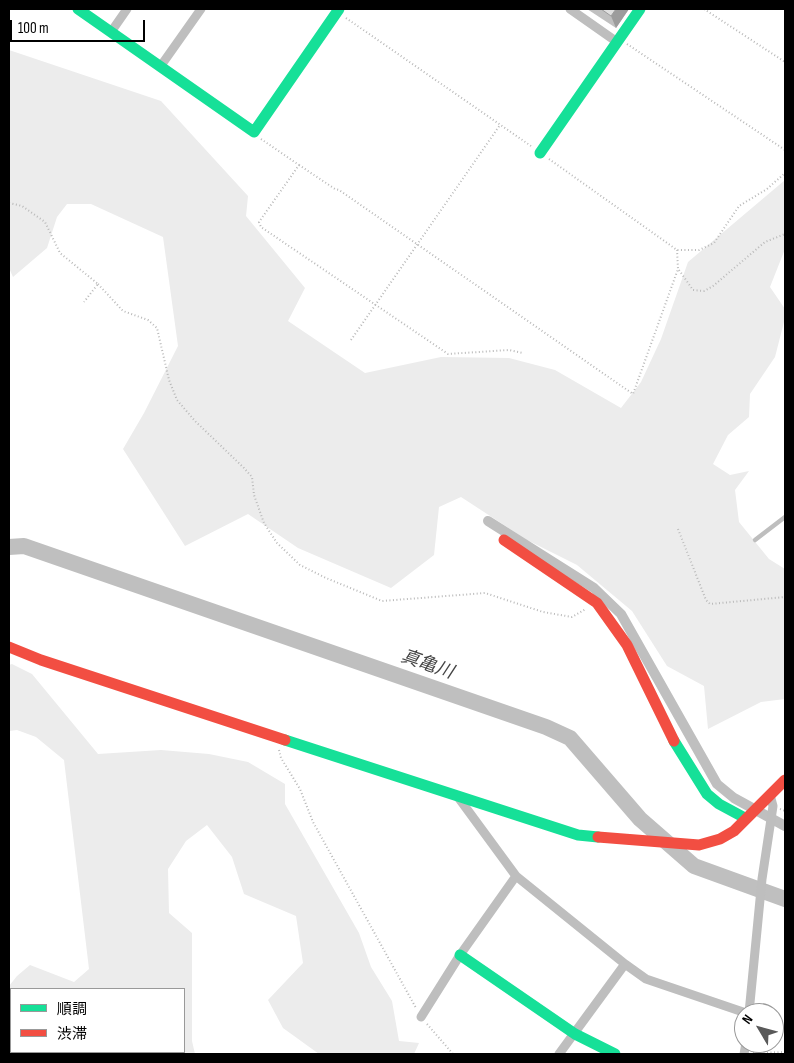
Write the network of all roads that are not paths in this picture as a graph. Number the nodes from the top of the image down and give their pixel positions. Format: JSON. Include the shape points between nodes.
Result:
{"nodes":[{"id":1,"x":78,"y":9,"type":"edge"},
{"id":2,"x":127,"y":9,"type":"edge"},
{"id":3,"x":201,"y":9,"type":"edge"},
{"id":4,"x":570,"y":9,"type":"edge"},
{"id":5,"x":640,"y":9,"type":"edge"},
{"id":6,"x":334,"y":11,"type":"edge"},
{"id":7,"x":111,"y":32,"type":"junction"},
{"id":8,"x":618,"y":40,"type":"junction"},
{"id":9,"x":160,"y":67,"type":"junction"},
{"id":10,"x":540,"y":152,"type":"road end"},
{"id":11,"x":785,"y":517,"type":"edge"},
{"id":12,"x":504,"y":540,"type":"dead end"},
{"id":13,"x":754,"y":540,"type":"dead end"},
{"id":14,"x":9,"y":647,"type":"edge"},
{"id":15,"x":785,"y":780,"type":"edge"},
{"id":16,"x":770,"y":795,"type":"junction"},
{"id":17,"x":458,"y":797,"type":"junction"},
{"id":18,"x":746,"y":818,"type":"junction"},
{"id":19,"x":516,"y":876,"type":"junction"},
{"id":20,"x":460,"y":955,"type":"junction"},
{"id":21,"x":625,"y":964,"type":"junction"},
{"id":22,"x":749,"y":1003,"type":"edge"},
{"id":23,"x":734,"y":1008,"type":"edge"},
{"id":24,"x":421,"y":1017,"type":"road end"},
{"id":25,"x":575,"y":1034,"type":"junction"},
{"id":26,"x":559,"y":1054,"type":"edge"},
{"id":27,"x":615,"y":1054,"type":"edge"}],
"edges":[{"from":1,"to":7,"type":"street"},
{"from":2,"to":7,"type":"street"},
{"from":3,"to":9,"type":"street"},
{"from":4,"to":8,"type":"street"},
{"from":5,"to":8,"type":"street"},
{"from":6,"to":9,"type":"street","via":[[254,132]]},
{"from":7,"to":9,"type":"street"},
{"from":8,"to":10,"type":"street"},
{"from":11,"to":13,"type":"lane"},
{"from":12,"to":18,"type":"street","via":[[597,603],[627,646],[673,739],[708,794]]},
{"from":14,"to":17,"type":"street"},
{"from":15,"to":16,"type":"street"},
{"from":16,"to":18,"type":"street"},
{"from":16,"to":22,"type":"street","via":[[773,806]]},
{"from":17,"to":18,"type":"street","via":[[578,835],[658,843],[699,845],[734,831]]},
{"from":17,"to":19,"type":"street"},
{"from":19,"to":20,"type":"street"},
{"from":19,"to":21,"type":"street"},
{"from":20,"to":24,"type":"street"},
{"from":20,"to":25,"type":"street"},
{"from":21,"to":23,"type":"street","via":[[646,978]]},
{"from":21,"to":25,"type":"street"},
{"from":25,"to":26,"type":"street"},
{"from":25,"to":27,"type":"street"}]}
